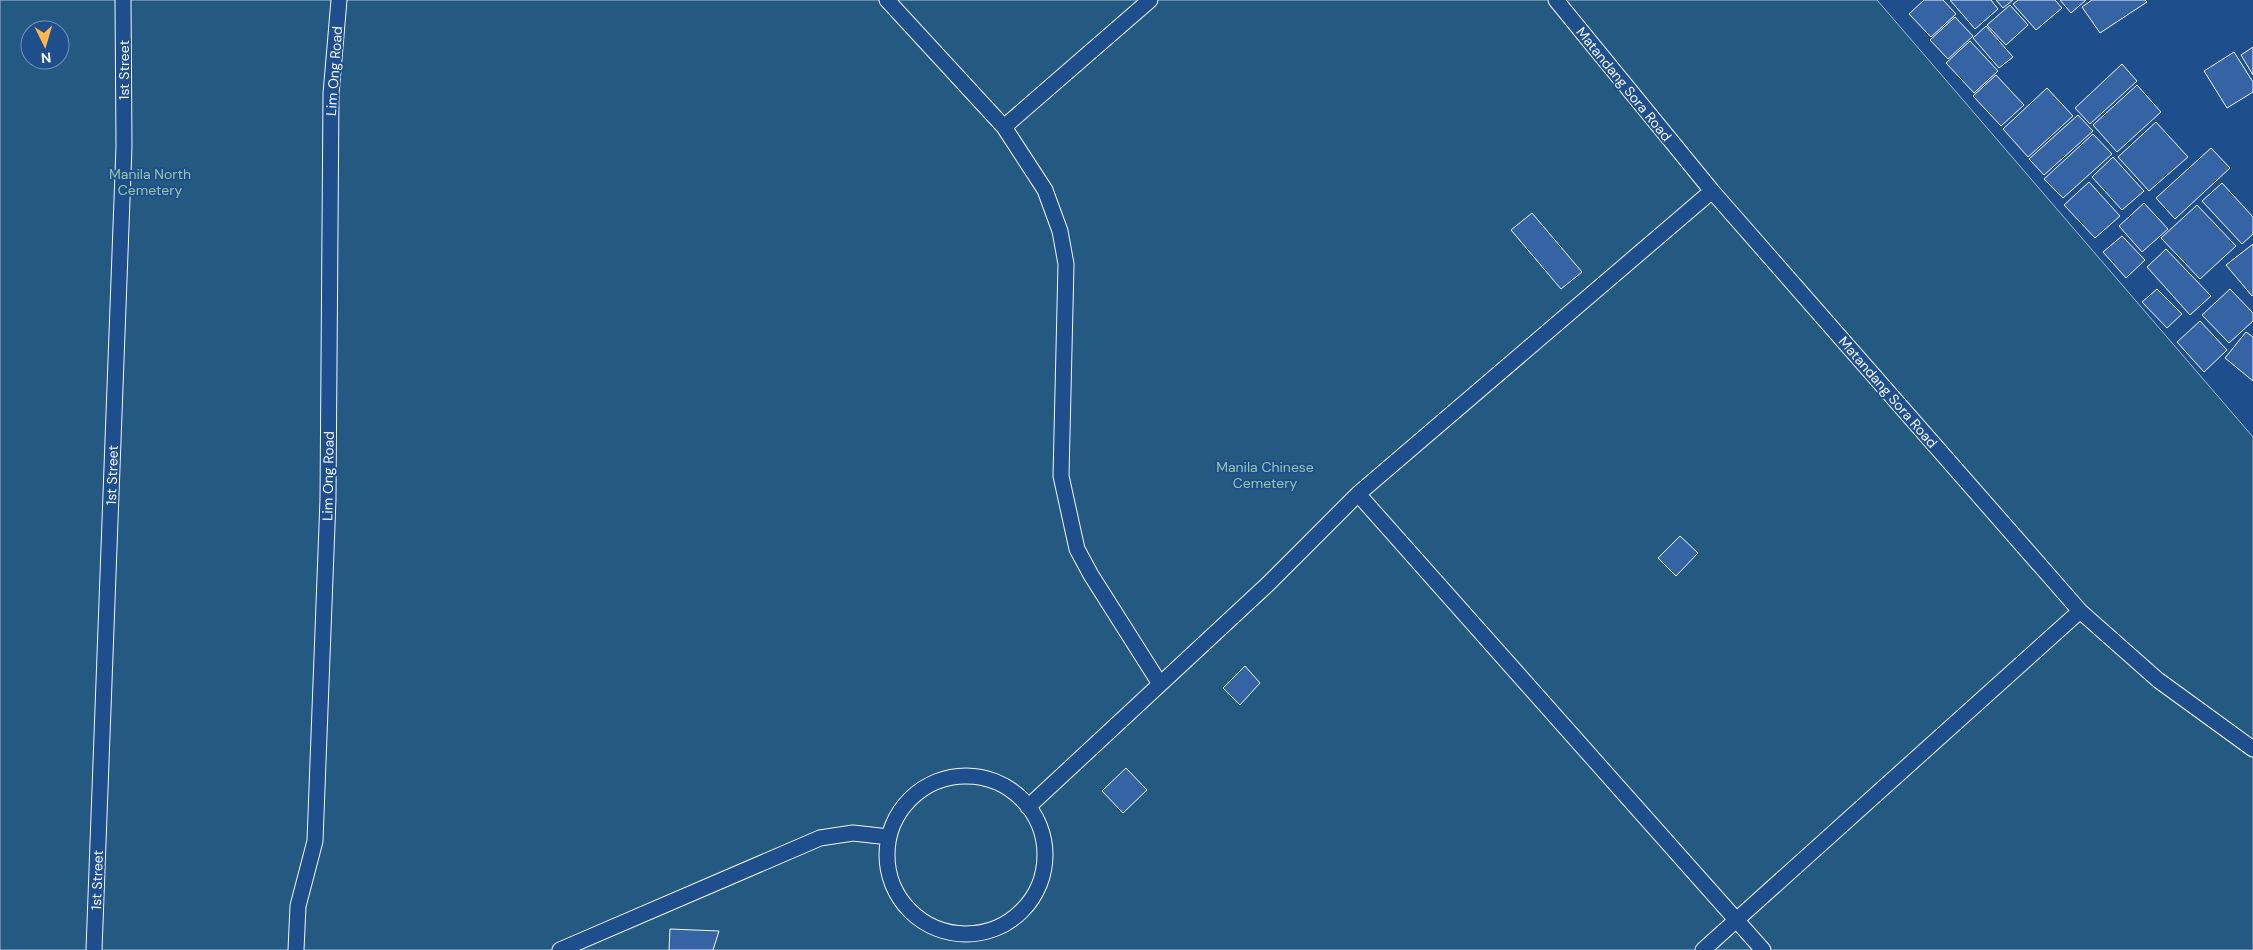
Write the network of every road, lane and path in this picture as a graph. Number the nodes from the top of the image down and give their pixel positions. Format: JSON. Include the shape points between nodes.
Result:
{"nodes":[{"id":1,"x":123,"y":0,"type":"edge"},
{"id":2,"x":339,"y":0,"type":"edge"},
{"id":3,"x":886,"y":0,"type":"edge"},
{"id":4,"x":1150,"y":0,"type":"edge"},
{"id":5,"x":1556,"y":0,"type":"edge"},
{"id":6,"x":1004,"y":127,"type":"junction"},
{"id":7,"x":1712,"y":191,"type":"junction"},
{"id":8,"x":1358,"y":494,"type":"junction"},
{"id":9,"x":2080,"y":611,"type":"junction"},
{"id":10,"x":1160,"y":684,"type":"junction"},
{"id":11,"x":2253,"y":749,"type":"edge"},
{"id":12,"x":1028,"y":807,"type":"junction"},
{"id":13,"x":889,"y":837,"type":"junction"},
{"id":14,"x":1735,"y":919,"type":"junction"},
{"id":15,"x":94,"y":950,"type":"edge"},
{"id":16,"x":296,"y":950,"type":"edge"},
{"id":17,"x":560,"y":950,"type":"edge"},
{"id":18,"x":1703,"y":950,"type":"edge"},
{"id":19,"x":1764,"y":950,"type":"edge"}],
"edges":[{"from":1,"to":15,"type":"lane","name":"1st Street","via":[[124,146]]},
{"from":2,"to":16,"type":"lane","name":"Lim Ong Road","via":[[331,94],[328,500],[315,841],[298,906]]},
{"from":3,"to":6,"type":"lane"},
{"from":4,"to":6,"type":"lane"},
{"from":5,"to":7,"type":"lane","name":"Matandang Sora Road"},
{"from":6,"to":10,"type":"lane","via":[[1045,190],[1060,231],[1066,264],[1061,476],[1077,549]]},
{"from":7,"to":8,"type":"lane"},
{"from":7,"to":9,"type":"lane","name":"Matandang Sora Road"},
{"from":8,"to":10,"type":"lane","via":[[1268,584]]},
{"from":8,"to":14,"type":"lane"},
{"from":9,"to":11,"type":"lane","name":"Matandang Sora Road","via":[[2158,680]]},
{"from":9,"to":14,"type":"lane"},
{"from":10,"to":12,"type":"lane"},
{"from":12,"to":13,"type":"lane","via":[[1004,786],[984,778],[943,779],[908,801],[896,818]]},
{"from":12,"to":13,"type":"lane","via":[[1042,832],[1043,873],[1036,893],[1024,909],[1007,922],[988,930],[968,934],[948,932],[928,925],[912,912],[898,896],[890,878],[886,857]]},
{"from":13,"to":17,"type":"lane","via":[[853,832],[820,838]]},
{"from":14,"to":18,"type":"lane"},
{"from":14,"to":19,"type":"lane"}]}
